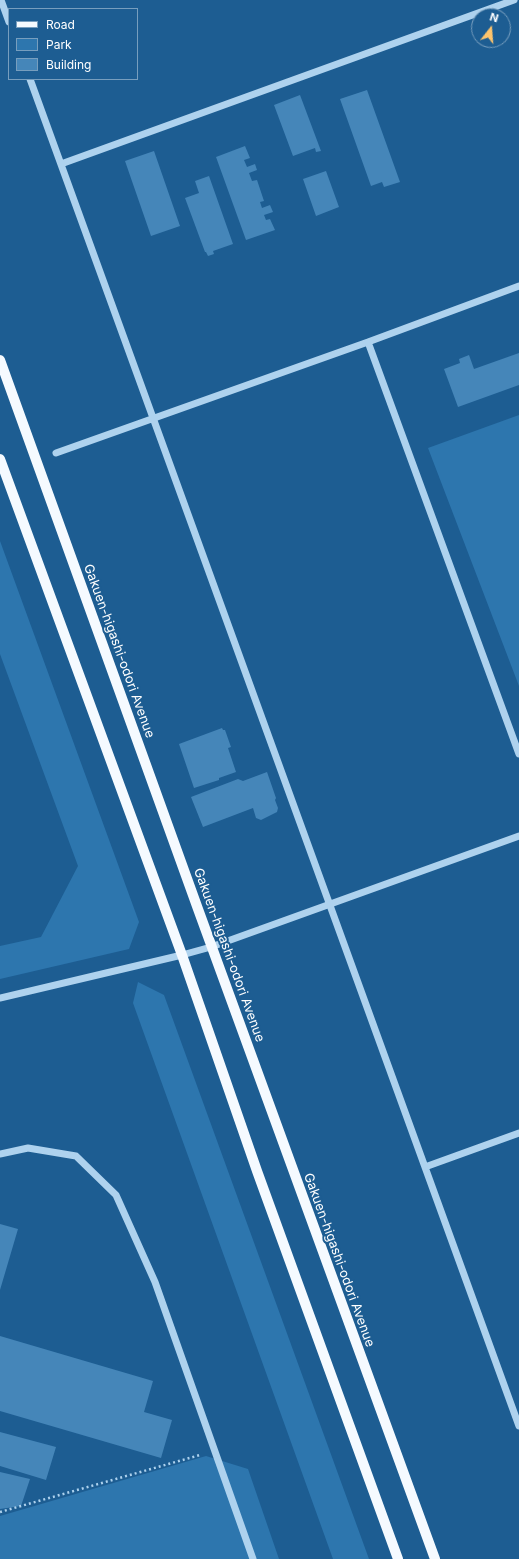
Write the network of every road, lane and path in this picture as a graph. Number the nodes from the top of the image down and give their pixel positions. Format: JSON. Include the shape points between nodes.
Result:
{"nodes":[{"id":1,"x":1,"y":0,"type":"edge"},
{"id":2,"x":514,"y":0,"type":"edge"},
{"id":3,"x":8,"y":19,"type":"edge"},
{"id":4,"x":30,"y":80,"type":"edge"},
{"id":5,"x":60,"y":164,"type":"junction"},
{"id":6,"x":519,"y":286,"type":"edge"},
{"id":7,"x":368,"y":342,"type":"junction"},
{"id":8,"x":0,"y":360,"type":"edge"},
{"id":9,"x":152,"y":418,"type":"junction"},
{"id":10,"x":56,"y":453,"type":"dead end"},
{"id":11,"x":0,"y":459,"type":"edge"},
{"id":12,"x":519,"y":754,"type":"edge"},
{"id":13,"x":519,"y":836,"type":"edge"},
{"id":14,"x":329,"y":904,"type":"junction"},
{"id":15,"x":211,"y":947,"type":"junction"},
{"id":16,"x":182,"y":955,"type":"junction"},
{"id":17,"x":0,"y":998,"type":"edge"},
{"id":18,"x":519,"y":1134,"type":"edge"},
{"id":19,"x":0,"y":1154,"type":"edge"},
{"id":20,"x":426,"y":1168,"type":"junction"},
{"id":21,"x":519,"y":1426,"type":"edge"},
{"id":22,"x":214,"y":1451,"type":"junction"},
{"id":23,"x":0,"y":1512,"type":"edge"},
{"id":24,"x":253,"y":1559,"type":"edge"},
{"id":25,"x":398,"y":1559,"type":"edge"},
{"id":26,"x":435,"y":1559,"type":"edge"}],
"edges":[{"from":1,"to":3,"type":"street"},
{"from":2,"to":5,"type":"street"},
{"from":4,"to":5,"type":"street"},
{"from":5,"to":9,"type":"street"},
{"from":6,"to":7,"type":"street"},
{"from":7,"to":9,"type":"street"},
{"from":7,"to":12,"type":"street"},
{"from":8,"to":15,"type":"main road","name":"Gakuen-higashi-odori Avenue"},
{"from":9,"to":10,"type":"street"},
{"from":9,"to":14,"type":"street"},
{"from":11,"to":16,"type":"main road"},
{"from":13,"to":14,"type":"street"},
{"from":14,"to":15,"type":"street"},
{"from":14,"to":20,"type":"street"},
{"from":15,"to":16,"type":"street"},
{"from":15,"to":26,"type":"main road","name":"Gakuen-higashi-odori Avenue"},
{"from":16,"to":17,"type":"street"},
{"from":16,"to":25,"type":"main road","via":[[257,1171]]},
{"from":18,"to":20,"type":"street"},
{"from":19,"to":22,"type":"street","via":[[28,1148],[76,1156],[116,1195],[155,1282]]},
{"from":20,"to":21,"type":"street"},
{"from":22,"to":23,"type":"path"},
{"from":22,"to":24,"type":"street"}]}
